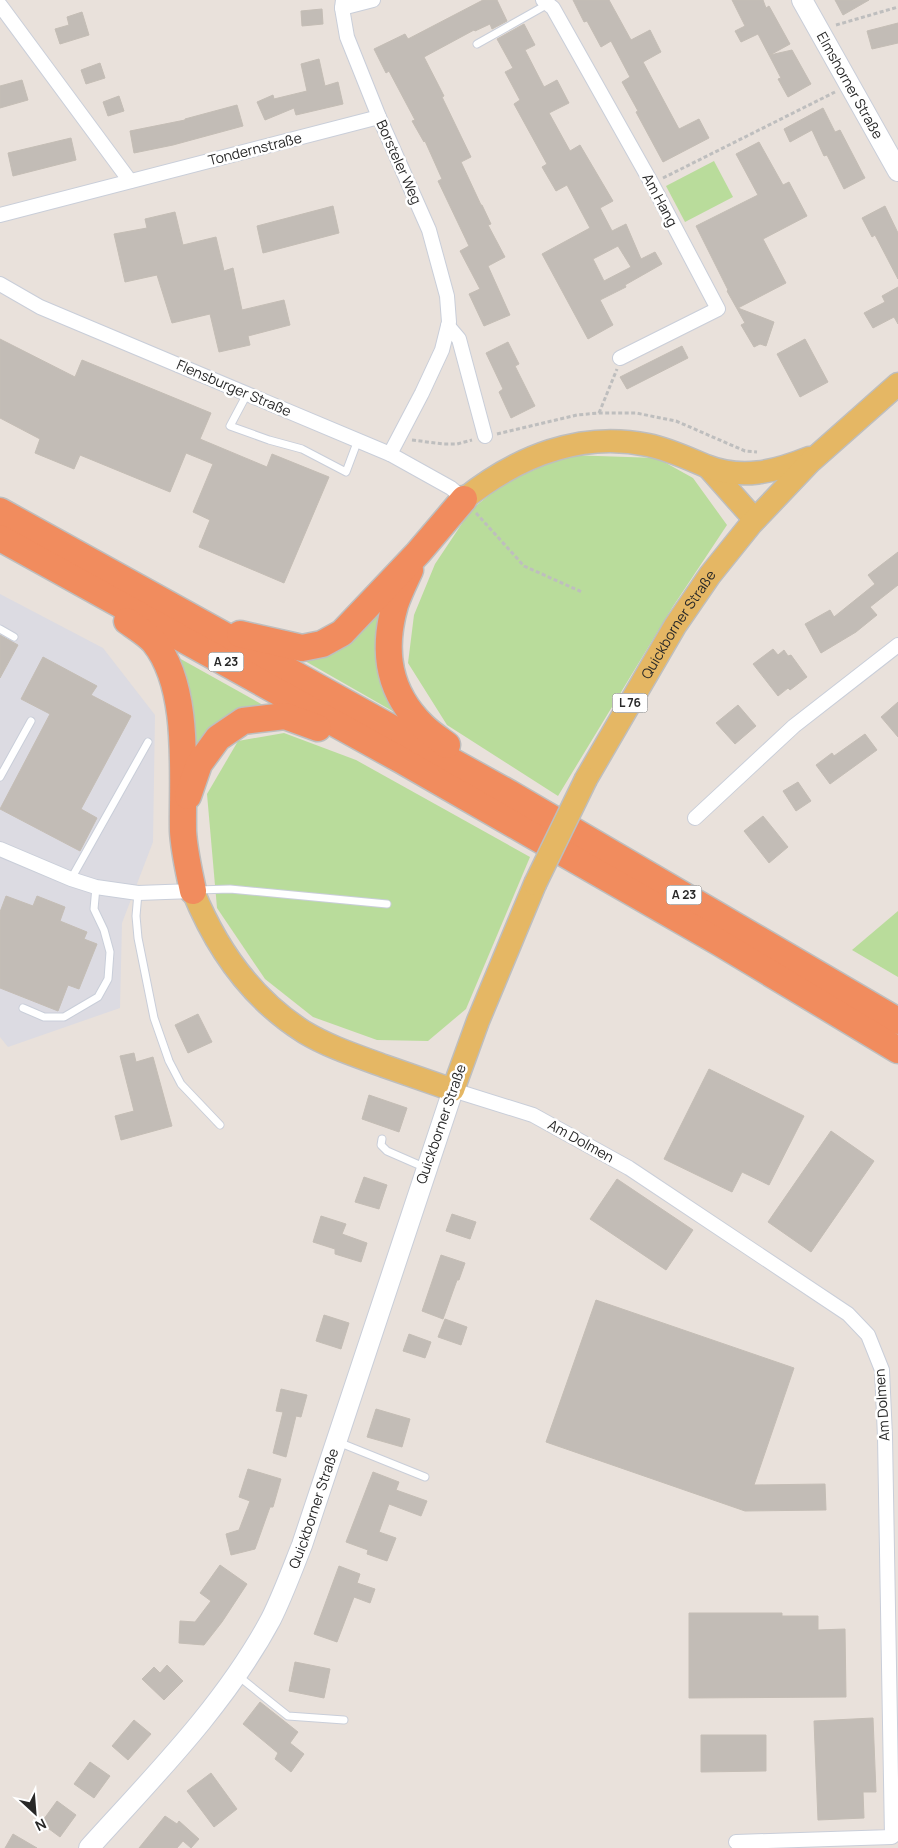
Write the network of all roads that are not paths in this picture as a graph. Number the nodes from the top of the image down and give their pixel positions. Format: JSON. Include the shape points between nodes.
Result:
{"nodes":[{"id":1,"x":373,"y":0,"type":"edge"},
{"id":2,"x":802,"y":0,"type":"edge"},
{"id":3,"x":546,"y":2,"type":"edge"},
{"id":4,"x":342,"y":4,"type":"edge"},
{"id":5,"x":0,"y":5,"type":"edge"},
{"id":6,"x":477,"y":44,"type":"dead end"},
{"id":7,"x":379,"y":117,"type":"junction"},
{"id":8,"x":898,"y":171,"type":"edge"},
{"id":9,"x":130,"y":181,"type":"junction"},
{"id":10,"x":0,"y":215,"type":"edge"},
{"id":11,"x":0,"y":284,"type":"edge"},
{"id":12,"x":448,"y":326,"type":"junction"},
{"id":13,"x":620,"y":358,"type":"road end"},
{"id":14,"x":898,"y":384,"type":"edge"},
{"id":15,"x":247,"y":394,"type":"junction"},
{"id":16,"x":898,"y":402,"type":"edge"},
{"id":17,"x":850,"y":428,"type":"junction"},
{"id":18,"x":485,"y":436,"type":"dead end"},
{"id":19,"x":358,"y":440,"type":"junction"},
{"id":20,"x":821,"y":452,"type":"junction"},
{"id":21,"x":390,"y":454,"type":"junction"},
{"id":22,"x":708,"y":467,"type":"junction"},
{"id":23,"x":738,"y":473,"type":"junction"},
{"id":24,"x":464,"y":499,"type":"junction"},
{"id":25,"x":773,"y":500,"type":"junction"},
{"id":26,"x":0,"y":511,"type":"edge"},
{"id":27,"x":756,"y":518,"type":"junction"},
{"id":28,"x":0,"y":538,"type":"edge"},
{"id":29,"x":418,"y":553,"type":"junction"},
{"id":30,"x":50,"y":564,"type":"junction"},
{"id":31,"x":0,"y":630,"type":"edge"},
{"id":32,"x":217,"y":630,"type":"junction"},
{"id":33,"x":14,"y":637,"type":"dead end"},
{"id":34,"x":898,"y":644,"type":"edge"},
{"id":35,"x":32,"y":722,"type":"dead end"},
{"id":36,"x":148,"y":742,"type":"dead end"},
{"id":37,"x":401,"y":760,"type":"junction"},
{"id":38,"x":0,"y":777,"type":"edge"},
{"id":39,"x":509,"y":793,"type":"junction"},
{"id":40,"x":183,"y":811,"type":"junction"},
{"id":41,"x":695,"y":818,"type":"dead end"},
{"id":42,"x":0,"y":849,"type":"edge"},
{"id":43,"x":71,"y":879,"type":"junction"},
{"id":44,"x":96,"y":887,"type":"junction"},
{"id":45,"x":193,"y":891,"type":"junction"},
{"id":46,"x":138,"y":893,"type":"junction"},
{"id":47,"x":387,"y":904,"type":"dead end"},
{"id":48,"x":23,"y":1008,"type":"dead end"},
{"id":49,"x":898,"y":1020,"type":"edge"},
{"id":50,"x":898,"y":1050,"type":"edge"},
{"id":51,"x":453,"y":1090,"type":"junction"},
{"id":52,"x":220,"y":1125,"type":"dead end"},
{"id":53,"x":382,"y":1139,"type":"dead end"},
{"id":54,"x":426,"y":1168,"type":"junction"},
{"id":55,"x":336,"y":1441,"type":"junction"},
{"id":56,"x":425,"y":1477,"type":"dead end"},
{"id":57,"x":236,"y":1675,"type":"junction"},
{"id":58,"x":344,"y":1720,"type":"dead end"},
{"id":59,"x":736,"y":1842,"type":"dead end"},
{"id":60,"x":89,"y":1848,"type":"edge"}],
"edges":[{"from":1,"to":4,"type":"street"},
{"from":2,"to":8,"type":"main road","name":"Elmshorner Straße"},
{"from":3,"to":6,"type":"lane"},
{"from":3,"to":13,"type":"street","name":"Am Hang","via":[[553,8],[652,184],[718,310]]},
{"from":4,"to":7,"type":"street","name":"Borsteler Weg","via":[[347,37]]},
{"from":5,"to":9,"type":"street"},
{"from":7,"to":9,"type":"street","name":"Tondernstraße"},
{"from":7,"to":12,"type":"street","name":"Borsteler Weg","via":[[429,230],[447,296]]},
{"from":9,"to":10,"type":"street","name":"Tondernstraße"},
{"from":11,"to":15,"type":"street","name":"Flensburger Straße","via":[[40,307]]},
{"from":12,"to":18,"type":"street","via":[[459,339]]},
{"from":12,"to":21,"type":"street","name":"Borsteler Weg","via":[[442,350]]},
{"from":14,"to":17,"type":"main road","name":"Quickborner Straße","number":"L 76"},
{"from":15,"to":19,"type":"street","name":"Flensburger Straße"},
{"from":15,"to":19,"type":"lane","via":[[230,426],[302,449],[346,472]]},
{"from":16,"to":17,"type":"main road","name":"Quickborner Straße","number":"L 76"},
{"from":17,"to":20,"type":"main road","name":"Quickborner Straße","number":"L 76"},
{"from":19,"to":21,"type":"street","name":"Flensburger Straße"},
{"from":20,"to":23,"type":"main road","via":[[776,470]]},
{"from":20,"to":25,"type":"main road","name":"Quickborner Straße","number":"L 76"},
{"from":21,"to":24,"type":"street","name":"Flensburger Straße","via":[[451,488]]},
{"from":22,"to":23,"type":"main road"},
{"from":22,"to":24,"type":"main road","via":[[648,445],[613,441],[570,445],[532,457],[501,473]]},
{"from":22,"to":27,"type":"main road"},
{"from":23,"to":25,"type":"main road"},
{"from":24,"to":29,"type":"highway"},
{"from":25,"to":27,"type":"main road","name":"Quickborner Straße","number":"L 76"},
{"from":26,"to":32,"type":"highway","number":"A 23"},
{"from":27,"to":51,"type":"main road","name":"Quickborner Straße","number":"L 76","bridge":true,"via":[[710,575],[675,626],[586,779],[535,884]]},
{"from":28,"to":30,"type":"highway","number":"A 23"},
{"from":29,"to":32,"type":"highway","via":[[342,633],[322,644],[302,648]]},
{"from":29,"to":39,"type":"highway","via":[[395,605],[388,644],[394,685],[402,701],[423,726]]},
{"from":30,"to":37,"type":"highway","number":"A 23"},
{"from":30,"to":40,"type":"highway","via":[[153,641],[164,658],[173,678],[180,714]]},
{"from":31,"to":33,"type":"lane"},
{"from":32,"to":39,"type":"highway","number":"A 23"},
{"from":34,"to":41,"type":"street","via":[[794,726]]},
{"from":35,"to":38,"type":"lane"},
{"from":36,"to":43,"type":"lane"},
{"from":37,"to":40,"type":"highway","via":[[285,716],[243,721],[218,738],[199,764]]},
{"from":37,"to":50,"type":"highway","number":"A 23","via":[[720,943]]},
{"from":39,"to":49,"type":"highway","number":"A 23"},
{"from":40,"to":45,"type":"highway","via":[[186,859]]},
{"from":42,"to":43,"type":"street"},
{"from":43,"to":44,"type":"street"},
{"from":44,"to":46,"type":"street"},
{"from":44,"to":48,"type":"lane","via":[[94,909],[110,952],[108,979],[98,997],[64,1017],[44,1017]]},
{"from":45,"to":46,"type":"street"},
{"from":45,"to":47,"type":"lane","via":[[230,889]]},
{"from":45,"to":51,"type":"main road","via":[[230,962],[276,1012],[333,1047]]},
{"from":46,"to":52,"type":"lane","via":[[138,938],[154,1018],[169,1061],[181,1084]]},
{"from":51,"to":54,"type":"main road","name":"Quickborner Straße"},
{"from":51,"to":59,"type":"street","name":"Am Dolmen","via":[[533,1115],[629,1168],[848,1314],[868,1335],[882,1370],[892,1837]]},
{"from":53,"to":54,"type":"lane","via":[[381,1145],[387,1151]]},
{"from":54,"to":55,"type":"main road","name":"Quickborner Straße"},
{"from":55,"to":56,"type":"lane"},
{"from":55,"to":57,"type":"main road","name":"Quickborner Straße","via":[[286,1586],[271,1619]]},
{"from":57,"to":58,"type":"lane","via":[[288,1716]]},
{"from":57,"to":60,"type":"main road","name":"Quickborner Straße","via":[[190,1735]]}]}
